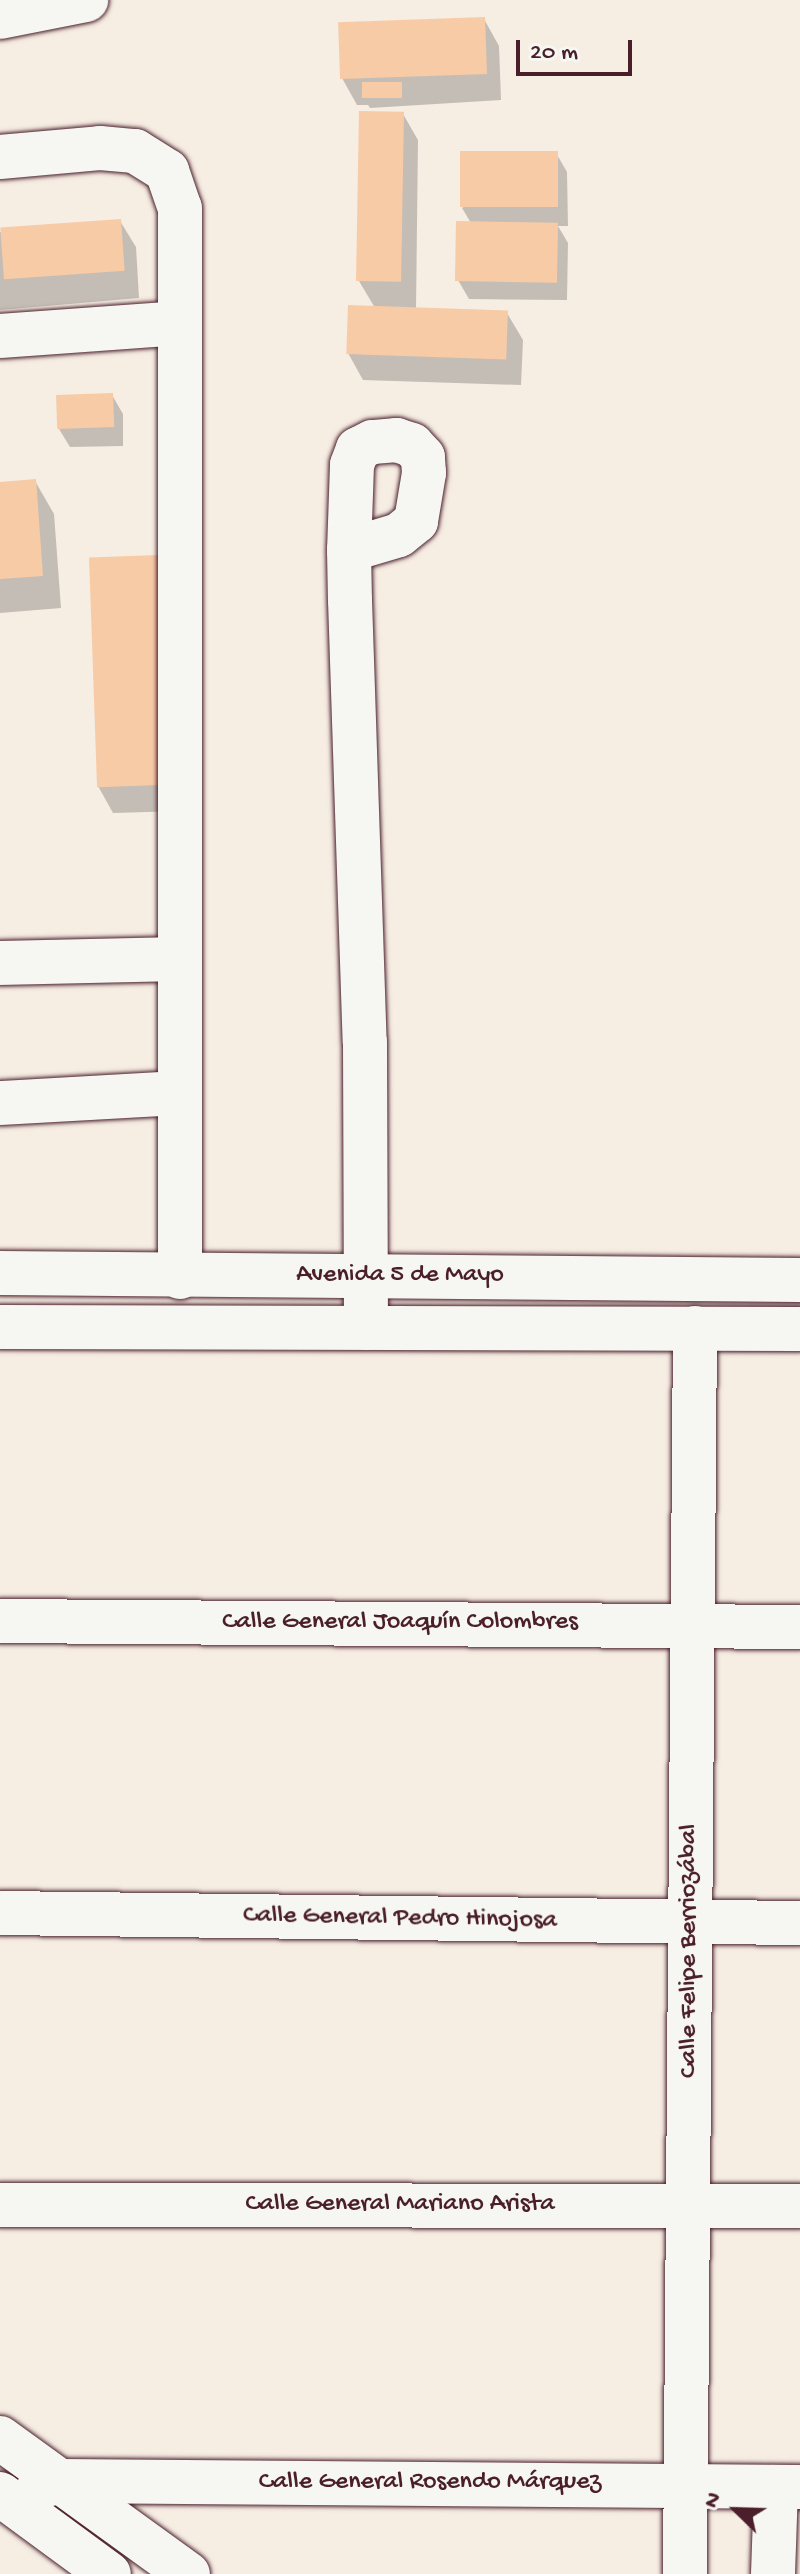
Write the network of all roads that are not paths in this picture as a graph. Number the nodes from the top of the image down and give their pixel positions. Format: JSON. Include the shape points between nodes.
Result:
{"nodes":[{"id":1,"x":86,"y":0,"type":"edge"},
{"id":2,"x":0,"y":17,"type":"edge"},
{"id":3,"x":0,"y":157,"type":"edge"},
{"id":4,"x":180,"y":323,"type":"junction"},
{"id":5,"x":0,"y":336,"type":"edge"},
{"id":6,"x":349,"y":550,"type":"dead end"},
{"id":7,"x":180,"y":959,"type":"junction"},
{"id":8,"x":0,"y":963,"type":"edge"},
{"id":9,"x":179,"y":1093,"type":"junction"},
{"id":10,"x":0,"y":1103,"type":"edge"},
{"id":11,"x":0,"y":1273,"type":"edge"},
{"id":12,"x":367,"y":1275,"type":"junction"},
{"id":13,"x":180,"y":1277,"type":"junction"},
{"id":14,"x":800,"y":1280,"type":"edge"},
{"id":15,"x":0,"y":1327,"type":"edge"},
{"id":16,"x":366,"y":1328,"type":"junction"},
{"id":17,"x":695,"y":1328,"type":"junction"},
{"id":18,"x":800,"y":1329,"type":"edge"},
{"id":19,"x":0,"y":1621,"type":"edge"},
{"id":20,"x":692,"y":1625,"type":"junction"},
{"id":21,"x":800,"y":1627,"type":"edge"},
{"id":22,"x":0,"y":1913,"type":"edge"},
{"id":23,"x":690,"y":1923,"type":"junction"},
{"id":24,"x":800,"y":1923,"type":"edge"},
{"id":25,"x":0,"y":2205,"type":"edge"},
{"id":26,"x":688,"y":2205,"type":"junction"},
{"id":27,"x":800,"y":2206,"type":"edge"},
{"id":28,"x":0,"y":2438,"type":"edge"},
{"id":29,"x":61,"y":2481,"type":"junction"},
{"id":30,"x":685,"y":2485,"type":"junction"},
{"id":31,"x":788,"y":2487,"type":"edge"},
{"id":32,"x":1,"y":2497,"type":"edge"},
{"id":33,"x":109,"y":2574,"type":"edge"},
{"id":34,"x":188,"y":2574,"type":"edge"},
{"id":35,"x":685,"y":2574,"type":"edge"},
{"id":36,"x":773,"y":2574,"type":"edge"}],
"edges":[{"from":1,"to":2,"type":"street"},
{"from":3,"to":4,"type":"street","via":[[135,151],[167,171],[180,208]]},
{"from":4,"to":5,"type":"street"},
{"from":4,"to":7,"type":"street"},
{"from":6,"to":12,"type":"street"},
{"from":7,"to":8,"type":"street"},
{"from":7,"to":9,"type":"street"},
{"from":9,"to":10,"type":"street"},
{"from":9,"to":13,"type":"street"},
{"from":11,"to":13,"type":"street","name":"Avenida 5 de Mayo"},
{"from":12,"to":13,"type":"street","name":"Avenida 5 de Mayo"},
{"from":12,"to":14,"type":"street","name":"Avenida 5 de Mayo"},
{"from":12,"to":16,"type":"street"},
{"from":15,"to":16,"type":"street","name":"Avenida 5 de Mayo"},
{"from":16,"to":17,"type":"street","name":"Avenida 5 de Mayo"},
{"from":17,"to":18,"type":"street","name":"Avenida 5 de Mayo"},
{"from":17,"to":20,"type":"street","name":"Calle Felipe Berriozábal"},
{"from":19,"to":20,"type":"street","name":"Calle General Joaquín Colombres"},
{"from":20,"to":21,"type":"street","name":"Calle General Joaquín Colombres"},
{"from":20,"to":23,"type":"street","name":"Calle Felipe Berriozábal"},
{"from":22,"to":23,"type":"street","name":"Calle General Pedro Hinojosa"},
{"from":23,"to":24,"type":"street","name":"Calle General Pedro Hinojosa"},
{"from":23,"to":26,"type":"street","name":"Calle Felipe Berriozábal"},
{"from":25,"to":26,"type":"street","name":"Calle General Mariano Arista"},
{"from":26,"to":27,"type":"street","name":"Calle General Mariano Arista"},
{"from":26,"to":30,"type":"street","name":"Calle Felipe Berriozábal"},
{"from":28,"to":29,"type":"street"},
{"from":29,"to":30,"type":"street","name":"Calle General Rosendo Márquez"},
{"from":29,"to":32,"type":"street","name":"Calle General Rosendo Márquez"},
{"from":29,"to":34,"type":"street"},
{"from":30,"to":31,"type":"street","name":"Calle General Rosendo Márquez"},
{"from":30,"to":35,"type":"street","name":"Calle Felipe Berriozábal"},
{"from":31,"to":36,"type":"street"},
{"from":32,"to":33,"type":"street"}]}
